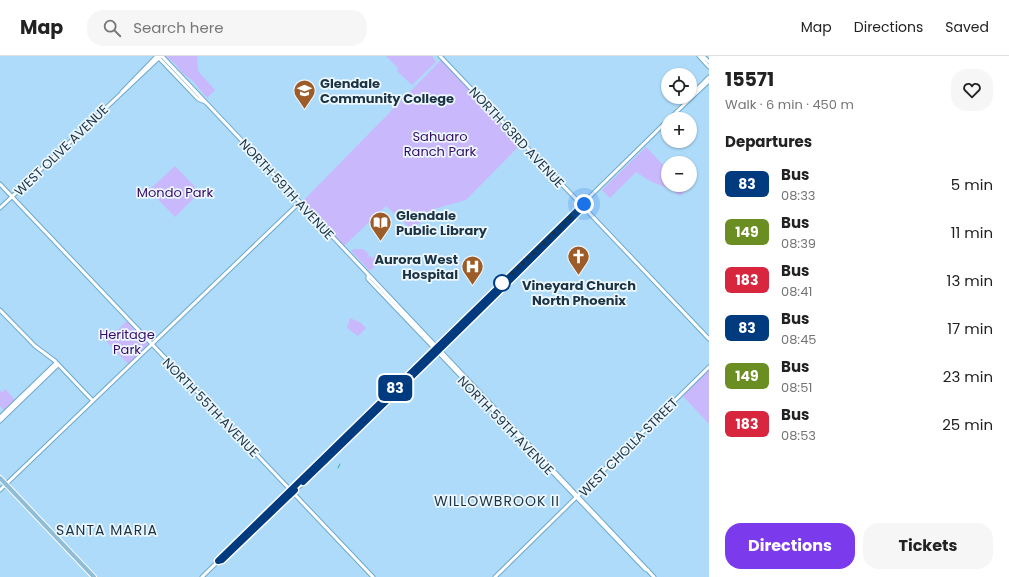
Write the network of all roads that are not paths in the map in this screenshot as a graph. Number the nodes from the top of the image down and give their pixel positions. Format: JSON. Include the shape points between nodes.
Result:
{"nodes":[{"id":1,"x":159,"y":56,"type":"edge"},
{"id":2,"x":699,"y":56,"type":"edge"},
{"id":3,"x":703,"y":56,"type":"edge"},
{"id":4,"x":442,"y":57,"type":"edge"},
{"id":5,"x":709,"y":62,"type":"edge"},
{"id":6,"x":709,"y":67,"type":"edge"},
{"id":7,"x":709,"y":77,"type":"edge"},
{"id":8,"x":709,"y":81,"type":"edge"},
{"id":9,"x":183,"y":83,"type":"junction"},
{"id":10,"x":196,"y":90,"type":"junction"},
{"id":11,"x":697,"y":90,"type":"edge"},
{"id":12,"x":697,"y":92,"type":"edge"},
{"id":13,"x":205,"y":102,"type":"junction"},
{"id":14,"x":684,"y":104,"type":"edge"},
{"id":15,"x":676,"y":112,"type":"edge"},
{"id":16,"x":661,"y":128,"type":"edge"},
{"id":17,"x":0,"y":184,"type":"edge"},
{"id":18,"x":12,"y":197,"type":"junction"},
{"id":19,"x":299,"y":203,"type":"junction"},
{"id":20,"x":582,"y":206,"type":"junction"},
{"id":21,"x":0,"y":208,"type":"edge"},
{"id":22,"x":543,"y":243,"type":"junction"},
{"id":23,"x":531,"y":260,"type":"junction"},
{"id":24,"x":368,"y":276,"type":"junction"},
{"id":25,"x":0,"y":310,"type":"edge"},
{"id":26,"x":405,"y":318,"type":"junction"},
{"id":27,"x":465,"y":323,"type":"junction"},
{"id":28,"x":419,"y":326,"type":"junction"},
{"id":29,"x":709,"y":339,"type":"edge"},
{"id":30,"x":152,"y":344,"type":"junction"},
{"id":31,"x":438,"y":346,"type":"junction"},
{"id":32,"x":435,"y":350,"type":"junction"},
{"id":33,"x":441,"y":350,"type":"junction"},
{"id":34,"x":438,"y":353,"type":"junction"},
{"id":35,"x":57,"y":364,"type":"junction"},
{"id":36,"x":709,"y":367,"type":"edge"},
{"id":37,"x":93,"y":401,"type":"junction"},
{"id":38,"x":0,"y":417,"type":"edge"},
{"id":39,"x":0,"y":421,"type":"edge"},
{"id":40,"x":0,"y":478,"type":"edge"},
{"id":41,"x":6,"y":485,"type":"junction"},
{"id":42,"x":0,"y":490,"type":"edge"},
{"id":43,"x":292,"y":491,"type":"junction"},
{"id":44,"x":578,"y":497,"type":"junction"},
{"id":45,"x":94,"y":577,"type":"edge"},
{"id":46,"x":202,"y":577,"type":"edge"},
{"id":47,"x":373,"y":577,"type":"edge"},
{"id":48,"x":495,"y":577,"type":"edge"},
{"id":49,"x":654,"y":577,"type":"edge"}],
"edges":[{"from":1,"to":9,"type":"main road","name":"NORTH 59TH AVENUE"},
{"from":1,"to":10,"type":"main road","name":"NORTH 59TH AVENUE"},
{"from":1,"to":18,"type":"main road","name":"WEST OLIVE AVENUE"},
{"from":2,"to":6,"type":"main road"},
{"from":3,"to":5,"type":"main road"},
{"from":4,"to":20,"type":"main road","name":"NORTH 63RD AVENUE"},
{"from":7,"to":11,"type":"main road"},
{"from":8,"to":12,"type":"main road"},
{"from":9,"to":10,"type":"main road"},
{"from":9,"to":13,"type":"main road","name":"NORTH 59TH AVENUE","via":[[198,99]]},
{"from":10,"to":13,"type":"main road","name":"NORTH 59TH AVENUE"},
{"from":13,"to":19,"type":"main road","name":"NORTH 59TH AVENUE"},
{"from":14,"to":15,"type":"main road"},
{"from":16,"to":20,"type":"main road"},
{"from":17,"to":18,"type":"main road","name":"NORTH 55TH AVENUE"},
{"from":18,"to":21,"type":"main road","name":"WEST OLIVE AVENUE"},
{"from":18,"to":30,"type":"main road","name":"NORTH 55TH AVENUE"},
{"from":19,"to":24,"type":"main road","name":"NORTH 59TH AVENUE"},
{"from":19,"to":30,"type":"main road"},
{"from":20,"to":22,"type":"main road"},
{"from":20,"to":23,"type":"main road"},
{"from":20,"to":29,"type":"main road","name":"NORTH 63RD AVENUE"},
{"from":22,"to":23,"type":"main road"},
{"from":22,"to":27,"type":"main road"},
{"from":23,"to":27,"type":"main road"},
{"from":24,"to":26,"type":"main road","name":"NORTH 59TH AVENUE"},
{"from":24,"to":28,"type":"main road","name":"NORTH 59TH AVENUE"},
{"from":25,"to":35,"type":"main road","via":[[35,346]]},
{"from":26,"to":28,"type":"main road"},
{"from":26,"to":32,"type":"main road","name":"NORTH 59TH AVENUE"},
{"from":27,"to":31,"type":"main road"},
{"from":27,"to":33,"type":"main road"},
{"from":28,"to":31,"type":"main road","name":"NORTH 59TH AVENUE"},
{"from":30,"to":37,"type":"main road"},
{"from":30,"to":43,"type":"main road","name":"NORTH 55TH AVENUE"},
{"from":31,"to":32,"type":"main road"},
{"from":31,"to":33,"type":"main road","name":"NORTH 59TH AVENUE"},
{"from":32,"to":34,"type":"main road","name":"NORTH 59TH AVENUE"},
{"from":32,"to":43,"type":"main road"},
{"from":33,"to":34,"type":"main road"},
{"from":33,"to":44,"type":"main road","name":"NORTH 59TH AVENUE"},
{"from":34,"to":43,"type":"main road"},
{"from":34,"to":44,"type":"main road","name":"NORTH 59TH AVENUE"},
{"from":35,"to":37,"type":"main road"},
{"from":35,"to":38,"type":"main road"},
{"from":35,"to":39,"type":"main road"},
{"from":36,"to":44,"type":"main road","name":"WEST CHOLLA STREET"},
{"from":37,"to":41,"type":"main road"},
{"from":40,"to":41,"type":"main road"},
{"from":41,"to":42,"type":"main road"},
{"from":41,"to":45,"type":"main road"},
{"from":43,"to":46,"type":"main road"},
{"from":43,"to":47,"type":"main road","name":"NORTH 55TH AVENUE"},
{"from":44,"to":48,"type":"main road","name":"WEST CHOLLA STREET"},
{"from":44,"to":49,"type":"main road","name":"NORTH 59TH AVENUE"}]}
